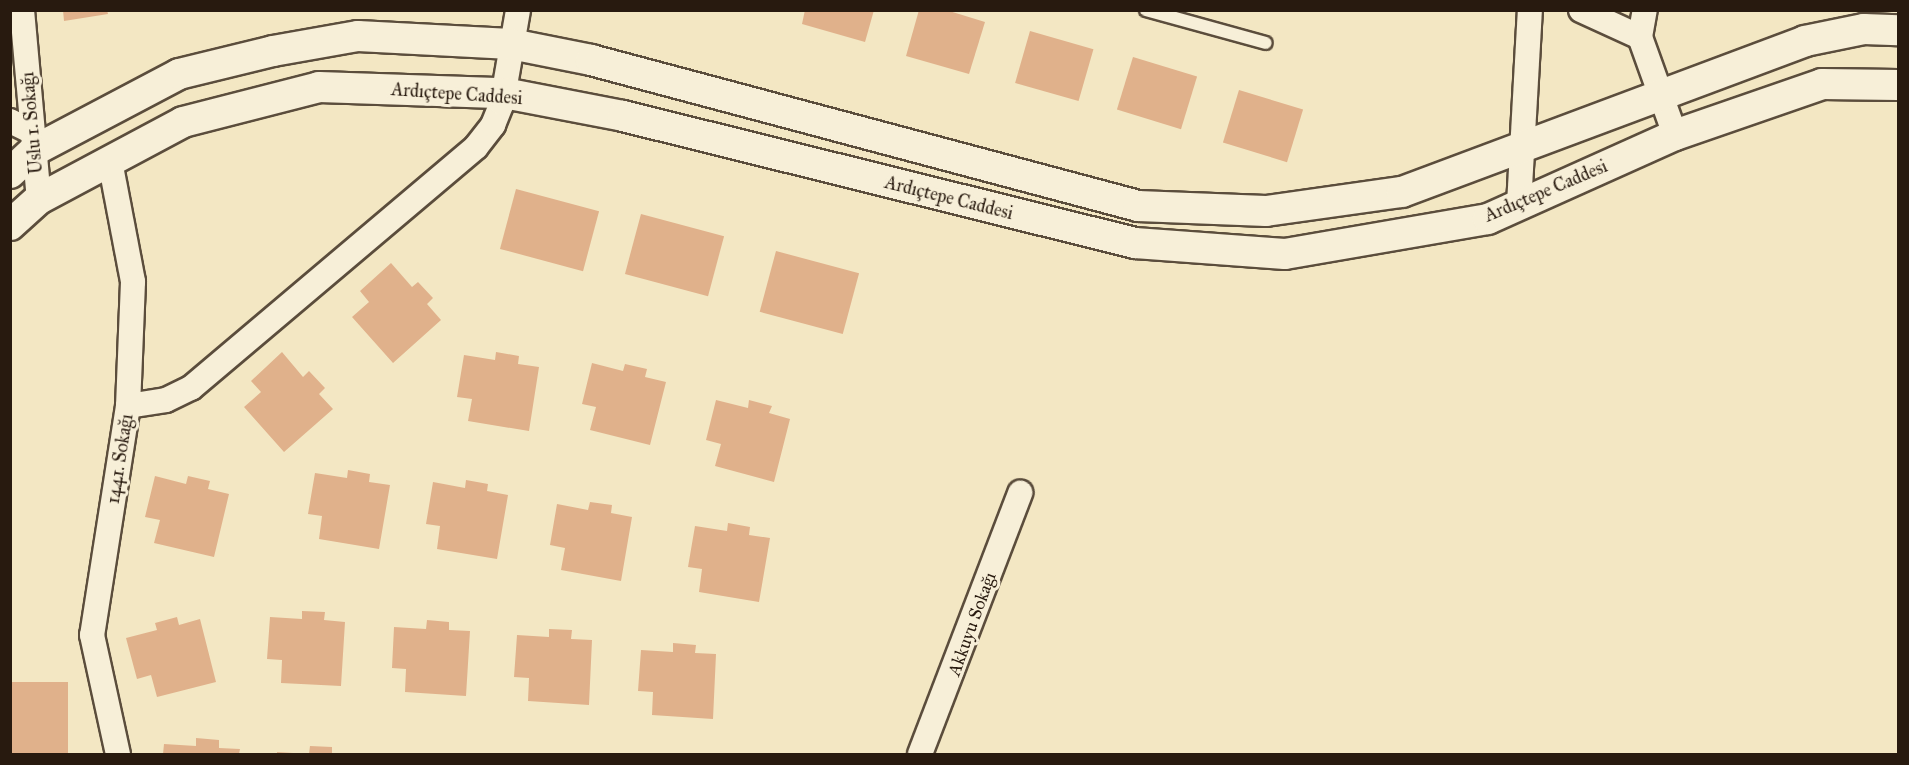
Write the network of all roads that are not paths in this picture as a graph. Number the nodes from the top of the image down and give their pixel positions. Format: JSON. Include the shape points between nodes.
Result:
{"nodes":[{"id":1,"x":22,"y":10,"type":"edge"},
{"id":2,"x":518,"y":10,"type":"edge"},
{"id":3,"x":1146,"y":10,"type":"edge"},
{"id":4,"x":1530,"y":10,"type":"edge"},
{"id":5,"x":1581,"y":10,"type":"edge"},
{"id":6,"x":1645,"y":10,"type":"edge"},
{"id":7,"x":1899,"y":30,"type":"edge"},
{"id":8,"x":1640,"y":37,"type":"junction"},
{"id":9,"x":511,"y":44,"type":"junction"},
{"id":10,"x":1266,"y":44,"type":"dead end"},
{"id":11,"x":1899,"y":85,"type":"edge"},
{"id":12,"x":504,"y":93,"type":"junction"},
{"id":13,"x":1661,"y":94,"type":"junction"},
{"id":14,"x":10,"y":121,"type":"edge"},
{"id":15,"x":1675,"y":135,"type":"junction"},
{"id":16,"x":34,"y":141,"type":"junction"},
{"id":17,"x":1522,"y":146,"type":"junction"},
{"id":18,"x":110,"y":161,"type":"junction"},
{"id":19,"x":10,"y":173,"type":"edge"},
{"id":20,"x":39,"y":199,"type":"junction"},
{"id":21,"x":1519,"y":205,"type":"junction"},
{"id":22,"x":10,"y":225,"type":"edge"},
{"id":23,"x":128,"y":406,"type":"junction"},
{"id":24,"x":1020,"y":493,"type":"dead end"},
{"id":25,"x":118,"y":754,"type":"edge"},
{"id":26,"x":920,"y":754,"type":"edge"}],
"edges":[{"from":1,"to":16,"type":"street","name":"Uslu 1. Sokağı"},
{"from":2,"to":9,"type":"street"},
{"from":3,"to":10,"type":"lane"},
{"from":4,"to":17,"type":"street"},
{"from":5,"to":8,"type":"street"},
{"from":6,"to":8,"type":"street"},
{"from":7,"to":13,"type":"street","via":[[1864,29],[1805,41]]},
{"from":8,"to":13,"type":"street"},
{"from":9,"to":12,"type":"street"},
{"from":9,"to":16,"type":"street","via":[[358,36],[273,51],[179,74]]},
{"from":9,"to":17,"type":"street","via":[[591,60],[1138,206],[1266,211],[1402,192]]},
{"from":11,"to":15,"type":"street","name":"Ardıçtepe Caddesi","via":[[1822,84]]},
{"from":12,"to":18,"type":"street","name":"Ardıçtepe Caddesi","via":[[320,87],[183,122]]},
{"from":12,"to":21,"type":"street","name":"Ardıçtepe Caddesi","via":[[623,116],[1135,243],[1285,255],[1488,219]]},
{"from":12,"to":23,"type":"street","via":[[493,125],[476,147],[191,388],[166,400]]},
{"from":13,"to":15,"type":"street"},
{"from":13,"to":17,"type":"street"},
{"from":14,"to":16,"type":"street"},
{"from":15,"to":21,"type":"street","name":"Ardıçtepe Caddesi"},
{"from":16,"to":19,"type":"street"},
{"from":16,"to":20,"type":"street","name":"Uslu 1. Sokağı"},
{"from":17,"to":21,"type":"street"},
{"from":18,"to":20,"type":"street","name":"Ardıçtepe Caddesi"},
{"from":18,"to":23,"type":"street","name":"1441. Sokağı","via":[[133,282]]},
{"from":20,"to":22,"type":"street","name":"Ardıçtepe Caddesi"},
{"from":23,"to":25,"type":"street","name":"1441. Sokağı","via":[[92,635]]},
{"from":24,"to":26,"type":"street","name":"Akkuyu Sokağı"}]}
